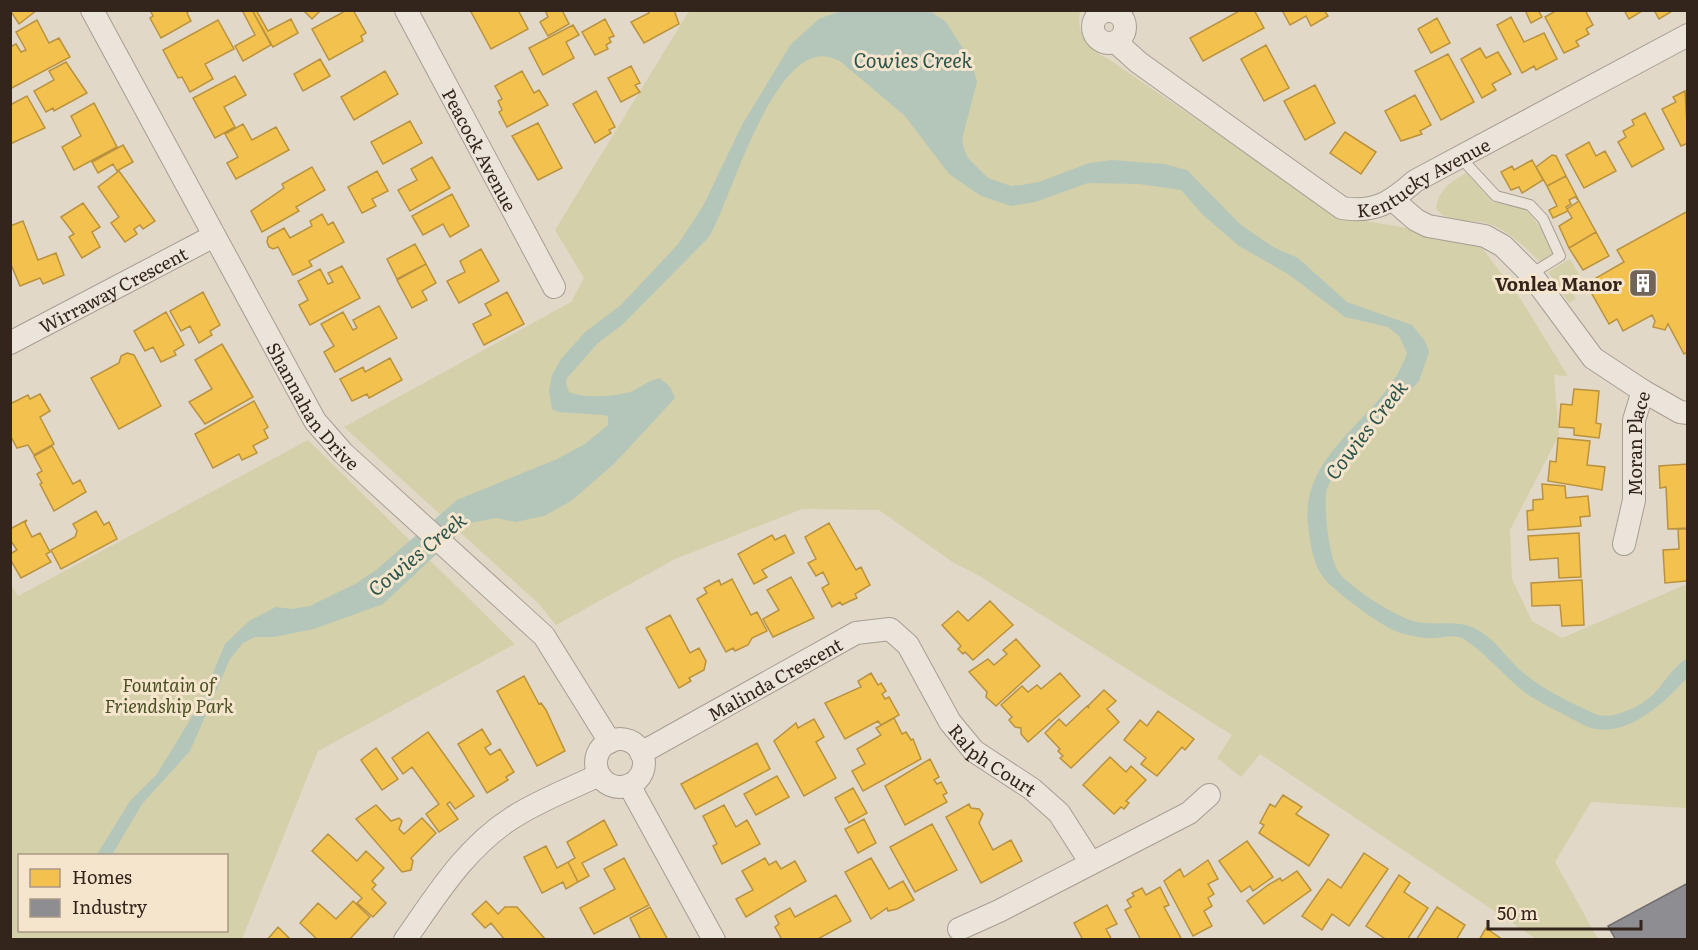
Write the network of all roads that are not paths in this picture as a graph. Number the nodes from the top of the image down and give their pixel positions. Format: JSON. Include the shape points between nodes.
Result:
{"nodes":[{"id":1,"x":92,"y":10,"type":"edge"},
{"id":2,"x":405,"y":10,"type":"edge"},
{"id":3,"x":1101,"y":11,"type":"edge"},
{"id":4,"x":1132,"y":15,"type":"edge"},
{"id":5,"x":1688,"y":35,"type":"edge"},
{"id":6,"x":1116,"y":42,"type":"junction"},
{"id":7,"x":1460,"y":157,"type":"junction"},
{"id":8,"x":1393,"y":201,"type":"junction"},
{"id":9,"x":214,"y":236,"type":"junction"},
{"id":10,"x":1531,"y":274,"type":"junction"},
{"id":11,"x":554,"y":287,"type":"dead end"},
{"id":12,"x":10,"y":343,"type":"edge"},
{"id":13,"x":1644,"y":391,"type":"junction"},
{"id":14,"x":1688,"y":413,"type":"edge"},
{"id":15,"x":1624,"y":544,"type":"dead end"},
{"id":16,"x":908,"y":645,"type":"joint"},
{"id":17,"x":610,"y":742,"type":"junction"},
{"id":18,"x":641,"y":753,"type":"junction"},
{"id":19,"x":599,"y":775,"type":"junction"},
{"id":20,"x":629,"y":785,"type":"junction"},
{"id":21,"x":1209,"y":795,"type":"dead end"},
{"id":22,"x":1091,"y":863,"type":"junction"},
{"id":23,"x":959,"y":929,"type":"dead end"},
{"id":24,"x":405,"y":939,"type":"edge"},
{"id":25,"x":714,"y":939,"type":"edge"}],
"edges":[{"from":1,"to":9,"type":"street","name":"Shannahan Drive"},
{"from":2,"to":11,"type":"street","name":"Peacock Avenue"},
{"from":3,"to":4,"type":"street"},
{"from":3,"to":6,"type":"street","name":"Kentucky Avenue","via":[[1092,26],[1095,37],[1105,43]]},
{"from":4,"to":6,"type":"street"},
{"from":5,"to":7,"type":"street","name":"Kentucky Avenue"},
{"from":6,"to":8,"type":"street","name":"Kentucky Avenue","via":[[1138,62],[1342,208],[1362,212]]},
{"from":7,"to":8,"type":"street","name":"Kentucky Avenue","via":[[1414,181]]},
{"from":7,"to":10,"type":"lane","via":[[1496,196],[1530,205],[1543,219],[1560,256]]},
{"from":8,"to":10,"type":"street","via":[[1428,226],[1485,236],[1513,255]]},
{"from":9,"to":12,"type":"street","name":"Wirraway Crescent"},
{"from":9,"to":17,"type":"street","name":"Shannahan Drive","via":[[315,421],[343,453],[544,636]]},
{"from":10,"to":13,"type":"street","via":[[1593,358]]},
{"from":13,"to":14,"type":"street","name":"Moran Place"},
{"from":13,"to":15,"type":"street","name":"Moran Place","via":[[1634,420],[1634,500]]},
{"from":16,"to":18,"type":"street","name":"Malinda Crescent","via":[[890,629],[856,633]]},
{"from":16,"to":22,"type":"street","name":"Ralph Court","via":[[950,722],[974,751],[1032,789],[1059,813]]},
{"from":17,"to":18,"type":"street","via":[[623,739],[635,743]]},
{"from":17,"to":19,"type":"street","via":[[599,752]]},
{"from":18,"to":20,"type":"street","via":[[645,764],[642,777]]},
{"from":19,"to":20,"type":"street","via":[[606,784]]},
{"from":19,"to":24,"type":"street","via":[[512,818],[485,839],[461,862]]},
{"from":20,"to":25,"type":"street"},
{"from":21,"to":22,"type":"street","via":[[1189,813]]},
{"from":22,"to":23,"type":"street"}]}
